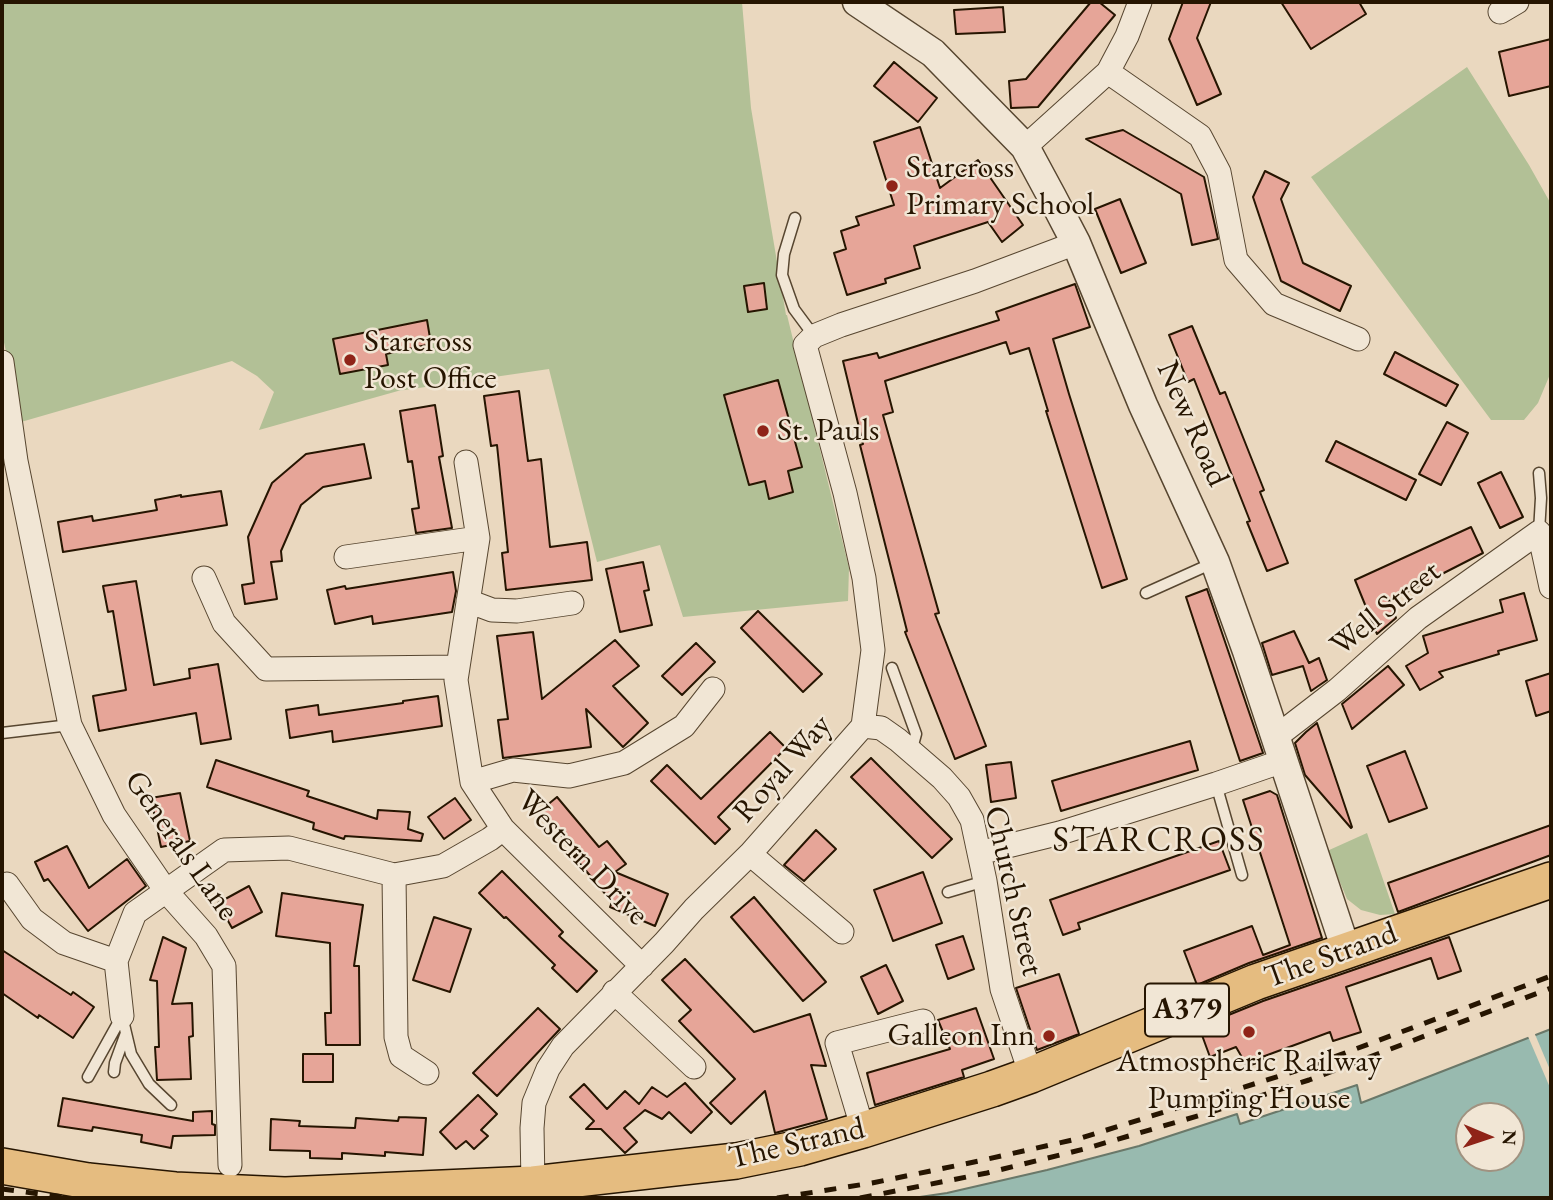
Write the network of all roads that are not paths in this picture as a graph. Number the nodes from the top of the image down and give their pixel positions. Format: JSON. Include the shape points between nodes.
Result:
{"nodes":[{"id":1,"x":857,"y":2,"type":"edge"},
{"id":2,"x":1140,"y":2,"type":"edge"},
{"id":3,"x":1108,"y":72,"type":"junction"},
{"id":4,"x":1025,"y":147,"type":"junction"},
{"id":5,"x":795,"y":218,"type":"dead end"},
{"id":6,"x":1076,"y":243,"type":"junction"},
{"id":7,"x":814,"y":336,"type":"junction"},
{"id":8,"x":1358,"y":339,"type":"dead end"},
{"id":9,"x":2,"y":362,"type":"edge"},
{"id":10,"x":466,"y":462,"type":"dead end"},
{"id":11,"x":1539,"y":473,"type":"dead end"},
{"id":12,"x":1546,"y":497,"type":"edge"},
{"id":13,"x":1539,"y":532,"type":"junction"},
{"id":14,"x":478,"y":538,"type":"junction"},
{"id":15,"x":346,"y":557,"type":"dead end"},
{"id":16,"x":1215,"y":562,"type":"junction"},
{"id":17,"x":204,"y":578,"type":"dead end"},
{"id":18,"x":1551,"y":587,"type":"edge"},
{"id":19,"x":1146,"y":593,"type":"dead end"},
{"id":20,"x":468,"y":601,"type":"junction"},
{"id":21,"x":572,"y":603,"type":"dead end"},
{"id":22,"x":458,"y":667,"type":"junction"},
{"id":23,"x":892,"y":668,"type":"dead end"},
{"id":24,"x":713,"y":689,"type":"dead end"},
{"id":25,"x":70,"y":725,"type":"junction"},
{"id":26,"x":863,"y":726,"type":"junction"},
{"id":27,"x":2,"y":733,"type":"edge"},
{"id":28,"x":1280,"y":749,"type":"junction"},
{"id":29,"x":911,"y":752,"type":"junction"},
{"id":30,"x":472,"y":782,"type":"junction"},
{"id":31,"x":1216,"y":785,"type":"junction"},
{"id":32,"x":503,"y":829,"type":"junction"},
{"id":33,"x":979,"y":853,"type":"junction"},
{"id":34,"x":750,"y":854,"type":"junction"},
{"id":35,"x":394,"y":875,"type":"junction"},
{"id":36,"x":1242,"y":875,"type":"dead end"},
{"id":37,"x":1551,"y":880,"type":"edge"},
{"id":38,"x":985,"y":881,"type":"junction"},
{"id":39,"x":7,"y":884,"type":"dead end"},
{"id":40,"x":166,"y":891,"type":"junction"},
{"id":41,"x":948,"y":892,"type":"dead end"},
{"id":42,"x":842,"y":932,"type":"dead end"},
{"id":43,"x":1346,"y":950,"type":"junction"},
{"id":44,"x":116,"y":961,"type":"junction"},
{"id":45,"x":642,"y":966,"type":"junction"},
{"id":46,"x":614,"y":992,"type":"junction"},
{"id":47,"x":923,"y":1021,"type":"dead end"},
{"id":48,"x":124,"y":1024,"type":"junction"},
{"id":49,"x":694,"y":1067,"type":"dead end"},
{"id":50,"x":114,"y":1072,"type":"dead end"},
{"id":51,"x":427,"y":1073,"type":"dead end"},
{"id":52,"x":1031,"y":1075,"type":"junction"},
{"id":53,"x":88,"y":1077,"type":"dead end"},
{"id":54,"x":171,"y":1105,"type":"dead end"},
{"id":55,"x":863,"y":1130,"type":"junction"},
{"id":56,"x":230,"y":1165,"type":"dead end"},
{"id":57,"x":2,"y":1166,"type":"edge"},
{"id":58,"x":533,"y":1184,"type":"junction"}],
"edges":[{"from":1,"to":4,"type":"street","name":"New Road","via":[[933,52]]},
{"from":2,"to":3,"type":"street"},
{"from":3,"to":4,"type":"street"},
{"from":3,"to":8,"type":"street","via":[[1200,135],[1219,172],[1236,260],[1274,304]]},
{"from":4,"to":6,"type":"street","name":"New Road"},
{"from":5,"to":7,"type":"lane","via":[[782,275],[794,309]]},
{"from":6,"to":7,"type":"street"},
{"from":6,"to":16,"type":"street","name":"New Road"},
{"from":7,"to":26,"type":"street","via":[[805,345],[864,578],[873,650]]},
{"from":9,"to":25,"type":"street","name":"Generals Lane","via":[[16,461]]},
{"from":10,"to":14,"type":"street","name":"Western Drive"},
{"from":11,"to":12,"type":"lane"},
{"from":12,"to":13,"type":"lane"},
{"from":13,"to":18,"type":"street"},
{"from":13,"to":28,"type":"street","name":"Well Street","via":[[1418,618],[1337,690]]},
{"from":14,"to":15,"type":"street"},
{"from":14,"to":20,"type":"street","name":"Western Drive"},
{"from":16,"to":19,"type":"lane"},
{"from":16,"to":28,"type":"street","name":"New Road"},
{"from":17,"to":22,"type":"street","via":[[224,623],[267,669]]},
{"from":20,"to":21,"type":"street","via":[[492,610],[517,611]]},
{"from":20,"to":22,"type":"street","name":"Western Drive"},
{"from":22,"to":30,"type":"street","name":"Western Drive","via":[[456,680]]},
{"from":23,"to":29,"type":"lane","via":[[916,734]]},
{"from":24,"to":30,"type":"street","via":[[684,726],[624,763],[569,776],[513,770]]},
{"from":25,"to":27,"type":"lane"},
{"from":25,"to":40,"type":"street","name":"Generals Lane","via":[[114,815]]},
{"from":26,"to":29,"type":"street","name":"Church Street","via":[[881,729]]},
{"from":26,"to":34,"type":"street","name":"Royal Way"},
{"from":28,"to":31,"type":"street","name":"Well Street"},
{"from":28,"to":43,"type":"street","name":"New Road"},
{"from":29,"to":33,"type":"street","name":"Church Street","via":[[959,796],[972,820]]},
{"from":30,"to":32,"type":"street","name":"Western Drive"},
{"from":31,"to":33,"type":"street","name":"Well Street"},
{"from":31,"to":36,"type":"lane"},
{"from":32,"to":35,"type":"street","via":[[443,866]]},
{"from":32,"to":45,"type":"street","name":"Western Drive"},
{"from":33,"to":38,"type":"street","name":"Church Street"},
{"from":34,"to":42,"type":"street","name":"Royal Way"},
{"from":34,"to":45,"type":"street","name":"Royal Way"},
{"from":35,"to":40,"type":"street","via":[[289,848],[223,850]]},
{"from":35,"to":51,"type":"street","via":[[396,1037],[401,1056]]},
{"from":37,"to":43,"type":"main road","name":"The Strand","number":"A379"},
{"from":38,"to":41,"type":"lane"},
{"from":38,"to":52,"type":"street","name":"Church Street","via":[[1002,989]]},
{"from":39,"to":44,"type":"street","via":[[32,919],[64,943]]},
{"from":40,"to":44,"type":"street","via":[[135,913]]},
{"from":40,"to":56,"type":"street","name":"Generals Lane","via":[[206,936],[224,966]]},
{"from":43,"to":52,"type":"main road","name":"The Strand","number":"A379"},
{"from":44,"to":48,"type":"street"},
{"from":45,"to":46,"type":"street","name":"Royal Way"},
{"from":46,"to":49,"type":"street"},
{"from":46,"to":58,"type":"street","name":"Royal Way","via":[[563,1046],[538,1091],[532,1128]]},
{"from":47,"to":55,"type":"street","via":[[837,1043]]},
{"from":48,"to":50,"type":"lane"},
{"from":48,"to":53,"type":"lane"},
{"from":48,"to":54,"type":"lane","via":[[131,1054],[149,1084]]},
{"from":52,"to":55,"type":"main road","name":"The Strand","number":"A379"},
{"from":55,"to":58,"type":"main road","name":"The Strand","number":"A379","via":[[736,1161]]},
{"from":57,"to":58,"type":"main road","name":"The Strand","number":"A379","via":[[88,1181],[285,1195]]}]}
